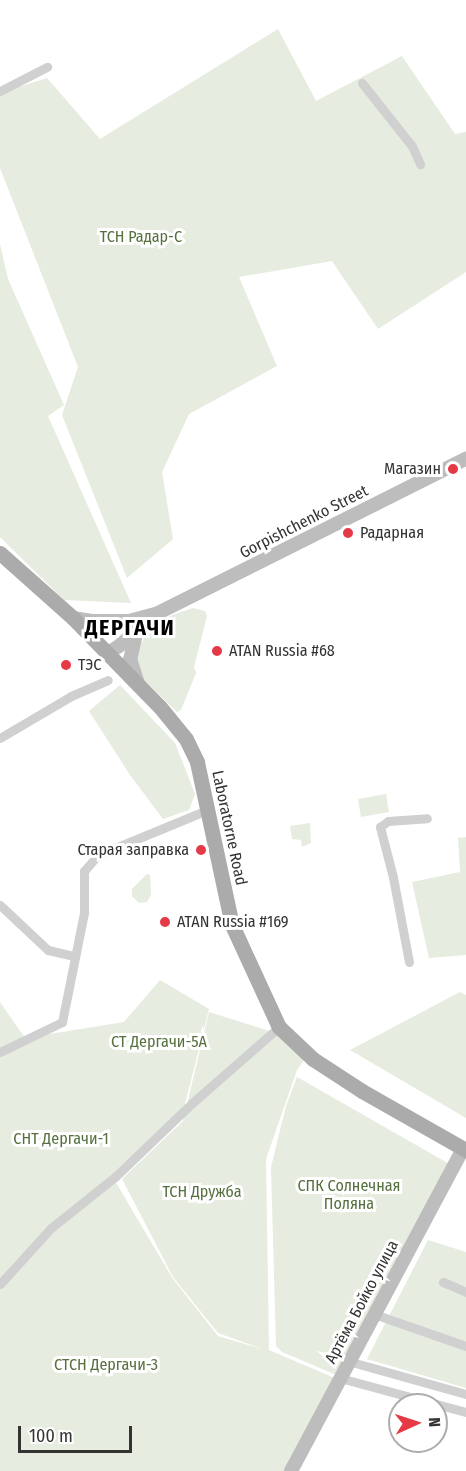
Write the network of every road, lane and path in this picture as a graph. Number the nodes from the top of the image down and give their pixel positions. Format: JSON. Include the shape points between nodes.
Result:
{"nodes":[{"id":1,"x":47,"y":67,"type":"dead end"},
{"id":2,"x":362,"y":83,"type":"dead end"},
{"id":3,"x":0,"y":91,"type":"edge"},
{"id":4,"x":420,"y":164,"type":"dead end"},
{"id":5,"x":466,"y":459,"type":"edge"},
{"id":6,"x":2,"y":559,"type":"edge"},
{"id":7,"x":73,"y":618,"type":"junction"},
{"id":8,"x":112,"y":626,"type":"junction"},
{"id":9,"x":132,"y":627,"type":"junction"},
{"id":10,"x":108,"y":647,"type":"junction"},
{"id":11,"x":108,"y":680,"type":"dead end"},
{"id":12,"x":139,"y":686,"type":"junction"},
{"id":13,"x":0,"y":738,"type":"edge"},
{"id":14,"x":207,"y":810,"type":"junction"},
{"id":15,"x":427,"y":818,"type":"dead end"},
{"id":16,"x":0,"y":905,"type":"edge"},
{"id":17,"x":75,"y":956,"type":"junction"},
{"id":18,"x":409,"y":962,"type":"dead end"},
{"id":19,"x":279,"y":1027,"type":"junction"},
{"id":20,"x":0,"y":1052,"type":"edge"},
{"id":21,"x":465,"y":1150,"type":"edge"},
{"id":22,"x":443,"y":1282,"type":"dead end"},
{"id":23,"x":0,"y":1284,"type":"edge"},
{"id":24,"x":466,"y":1292,"type":"edge"},
{"id":25,"x":374,"y":1314,"type":"junction"},
{"id":26,"x":466,"y":1346,"type":"edge"},
{"id":27,"x":348,"y":1361,"type":"junction"},
{"id":28,"x":340,"y":1378,"type":"junction"},
{"id":29,"x":466,"y":1394,"type":"edge"},
{"id":30,"x":466,"y":1412,"type":"edge"},
{"id":31,"x":291,"y":1471,"type":"edge"}],
"edges":[{"from":1,"to":3,"type":"street"},
{"from":2,"to":4,"type":"street","via":[[412,146]]},
{"from":5,"to":9,"type":"main road","name":"Gorpishchenko Street"},
{"from":6,"to":7,"type":"main road","name":"Laboratorne Road"},
{"from":7,"to":9,"type":"main road","name":"Gorpishchenko Street"},
{"from":7,"to":10,"type":"main road","name":"Laboratorne Road"},
{"from":8,"to":9,"type":"main road"},
{"from":8,"to":10,"type":"main road","via":[[103,631]]},
{"from":8,"to":10,"type":"main road","via":[[123,633]]},
{"from":9,"to":10,"type":"main road","name":"Gorpishchenko Street"},
{"from":9,"to":12,"type":"main road","via":[[130,659]]},
{"from":10,"to":12,"type":"main road","name":"Laboratorne Road"},
{"from":11,"to":13,"type":"street","via":[[71,696]]},
{"from":12,"to":14,"type":"main road","name":"Laboratorne Road","via":[[186,739],[197,762]]},
{"from":14,"to":17,"type":"street","via":[[98,855],[84,871],[84,913]]},
{"from":14,"to":19,"type":"main road","name":"Laboratorne Road","via":[[232,926]]},
{"from":15,"to":18,"type":"street","via":[[388,821],[380,827]]},
{"from":16,"to":17,"type":"street","via":[[48,950]]},
{"from":17,"to":20,"type":"street","via":[[62,1023]]},
{"from":19,"to":21,"type":"main road","name":"Laboratorne Road","via":[[323,1066]]},
{"from":19,"to":23,"type":"street","via":[[190,1104],[115,1177],[51,1228]]},
{"from":21,"to":25,"type":"main road","name":"Артёма Бойко улица"},
{"from":22,"to":24,"type":"street"},
{"from":25,"to":26,"type":"street"},
{"from":25,"to":27,"type":"main road","name":"Артёма Бойко улица"},
{"from":27,"to":28,"type":"main road","name":"Артёма Бойко улица"},
{"from":27,"to":29,"type":"street"},
{"from":28,"to":30,"type":"street"},
{"from":28,"to":31,"type":"main road","name":"Артёма Бойко улица"}]}
